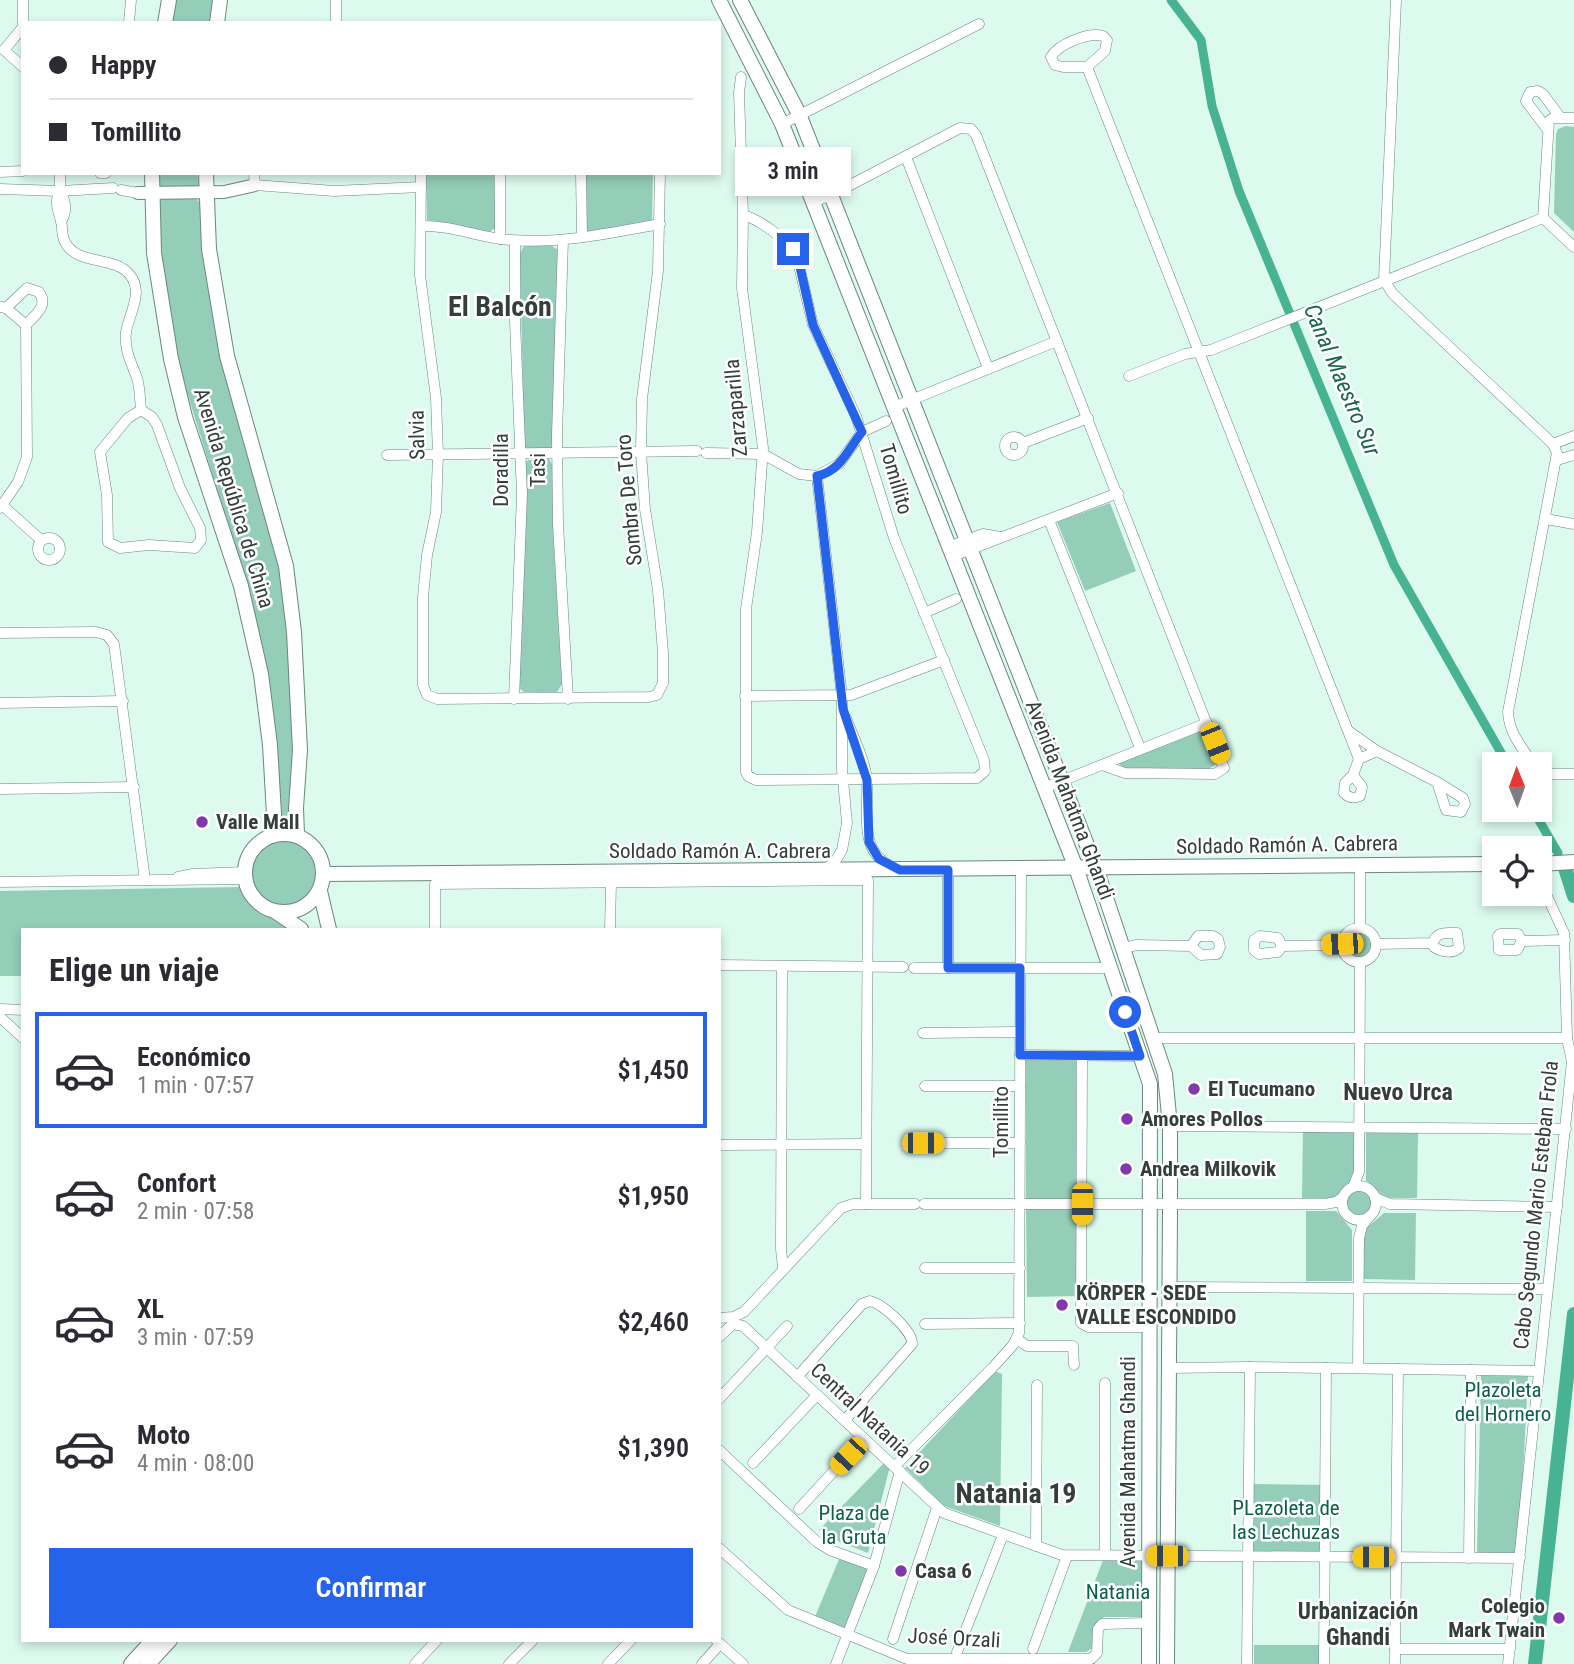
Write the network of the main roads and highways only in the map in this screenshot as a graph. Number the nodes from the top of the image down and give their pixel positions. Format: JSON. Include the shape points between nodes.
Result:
{"nodes":[{"id":1,"x":169,"y":0,"type":"edge"},
{"id":2,"x":220,"y":0,"type":"edge"},
{"id":3,"x":719,"y":0,"type":"edge"},
{"id":4,"x":742,"y":4,"type":"edge"},
{"id":5,"x":165,"y":21,"type":"edge"},
{"id":6,"x":217,"y":21,"type":"edge"},
{"id":7,"x":151,"y":175,"type":"edge"},
{"id":8,"x":206,"y":175,"type":"edge"},
{"id":9,"x":297,"y":835,"type":"junction"},
{"id":10,"x":272,"y":836,"type":"junction"},
{"id":11,"x":1574,"y":862,"type":"edge"},
{"id":12,"x":1552,"y":863,"type":"edge"},
{"id":13,"x":1482,"y":864,"type":"edge"},
{"id":14,"x":1096,"y":868,"type":"junction"},
{"id":15,"x":1076,"y":869,"type":"junction"},
{"id":16,"x":324,"y":874,"type":"junction"},
{"id":17,"x":320,"y":891,"type":"junction"},
{"id":18,"x":275,"y":911,"type":"junction"},
{"id":19,"x":300,"y":928,"type":"edge"},
{"id":20,"x":329,"y":928,"type":"edge"},
{"id":21,"x":151,"y":1642,"type":"edge"},
{"id":22,"x":168,"y":1642,"type":"edge"},
{"id":23,"x":131,"y":1664,"type":"edge"},
{"id":24,"x":148,"y":1664,"type":"edge"},
{"id":25,"x":1149,"y":1664,"type":"edge"},
{"id":26,"x":1167,"y":1664,"type":"edge"}],
"edges":[{"from":1,"to":5,"type":"main road"},
{"from":2,"to":6,"type":"main road"},
{"from":3,"to":15,"type":"main road","name":"Avenida Mahatma Ghandi","via":[[782,124]]},
{"from":4,"to":14,"type":"main road","name":"Avenida Mahatma Ghandi","via":[[799,114]]},
{"from":7,"to":10,"type":"main road","name":"Avenida República de China","via":[[145,193],[174,370],[241,586],[261,674],[270,745]]},
{"from":8,"to":9,"type":"main road","name":"Avenida República de China","via":[[209,248],[227,356],[288,577],[300,750]]},
{"from":9,"to":10,"type":"main road"},
{"from":9,"to":16,"type":"main road","via":[[314,846]]},
{"from":10,"to":18,"type":"main road","via":[[252,849],[245,876],[255,900]]},
{"from":11,"to":12,"type":"main road"},
{"from":13,"to":14,"type":"main road","name":"Soldado Ramón A. Cabrera"},
{"from":14,"to":15,"type":"main road","name":"Soldado Ramón A. Cabrera"},
{"from":14,"to":26,"type":"main road","name":"Avenida Mahatma Ghandi","via":[[1168,1086]]},
{"from":15,"to":16,"type":"main road","name":"Soldado Ramón A. Cabrera"},
{"from":15,"to":25,"type":"main road","name":"Avenida Mahatma Ghandi","via":[[1151,1091]]},
{"from":16,"to":17,"type":"main road"},
{"from":17,"to":18,"type":"main road","via":[[296,911]]},
{"from":17,"to":20,"type":"main road"},
{"from":18,"to":19,"type":"main road"},
{"from":21,"to":23,"type":"main road"},
{"from":22,"to":24,"type":"main road"}]}
